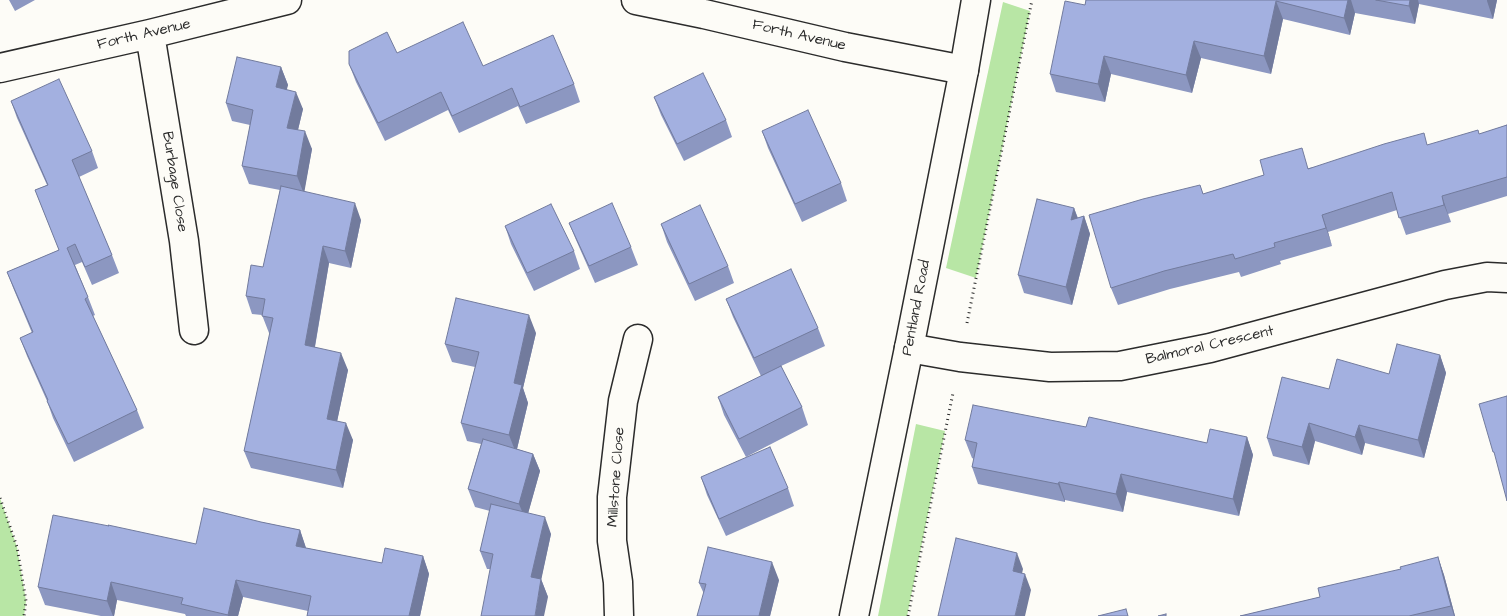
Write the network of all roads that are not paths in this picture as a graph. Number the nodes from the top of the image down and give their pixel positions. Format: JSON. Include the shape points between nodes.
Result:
{"nodes":[{"id":1,"x":287,"y":0,"type":"edge"},
{"id":2,"x":636,"y":0,"type":"edge"},
{"id":3,"x":976,"y":0,"type":"edge"},
{"id":4,"x":705,"y":7,"type":"edge"},
{"id":5,"x":150,"y":34,"type":"junction"},
{"id":6,"x":0,"y":68,"type":"edge"},
{"id":7,"x":964,"y":70,"type":"junction"},
{"id":8,"x":1507,"y":278,"type":"edge"},
{"id":9,"x":194,"y":330,"type":"dead end"},
{"id":10,"x":638,"y":339,"type":"dead end"},
{"id":11,"x":909,"y":348,"type":"junction"},
{"id":12,"x":619,"y":616,"type":"edge"},
{"id":13,"x":854,"y":616,"type":"edge"}],
"edges":[{"from":1,"to":5,"type":"street","name":"Forth Avenue"},
{"from":2,"to":4,"type":"street","name":"Forth Avenue"},
{"from":3,"to":7,"type":"street","name":"Pentland Road"},
{"from":4,"to":7,"type":"street","name":"Forth Avenue","via":[[845,47]]},
{"from":5,"to":6,"type":"street","name":"Forth Avenue"},
{"from":5,"to":9,"type":"street","name":"Burbage Close","via":[[184,241]]},
{"from":7,"to":11,"type":"street","name":"Pentland Road"},
{"from":8,"to":11,"type":"street","name":"Balmoral Crescent","via":[[1487,277],[1445,285],[1210,348],[1120,366],[1050,367],[960,358]]},
{"from":10,"to":12,"type":"street","name":"Millstone Close","via":[[623,401],[612,497],[612,541]]},
{"from":11,"to":13,"type":"street","name":"Pentland Road"}]}
